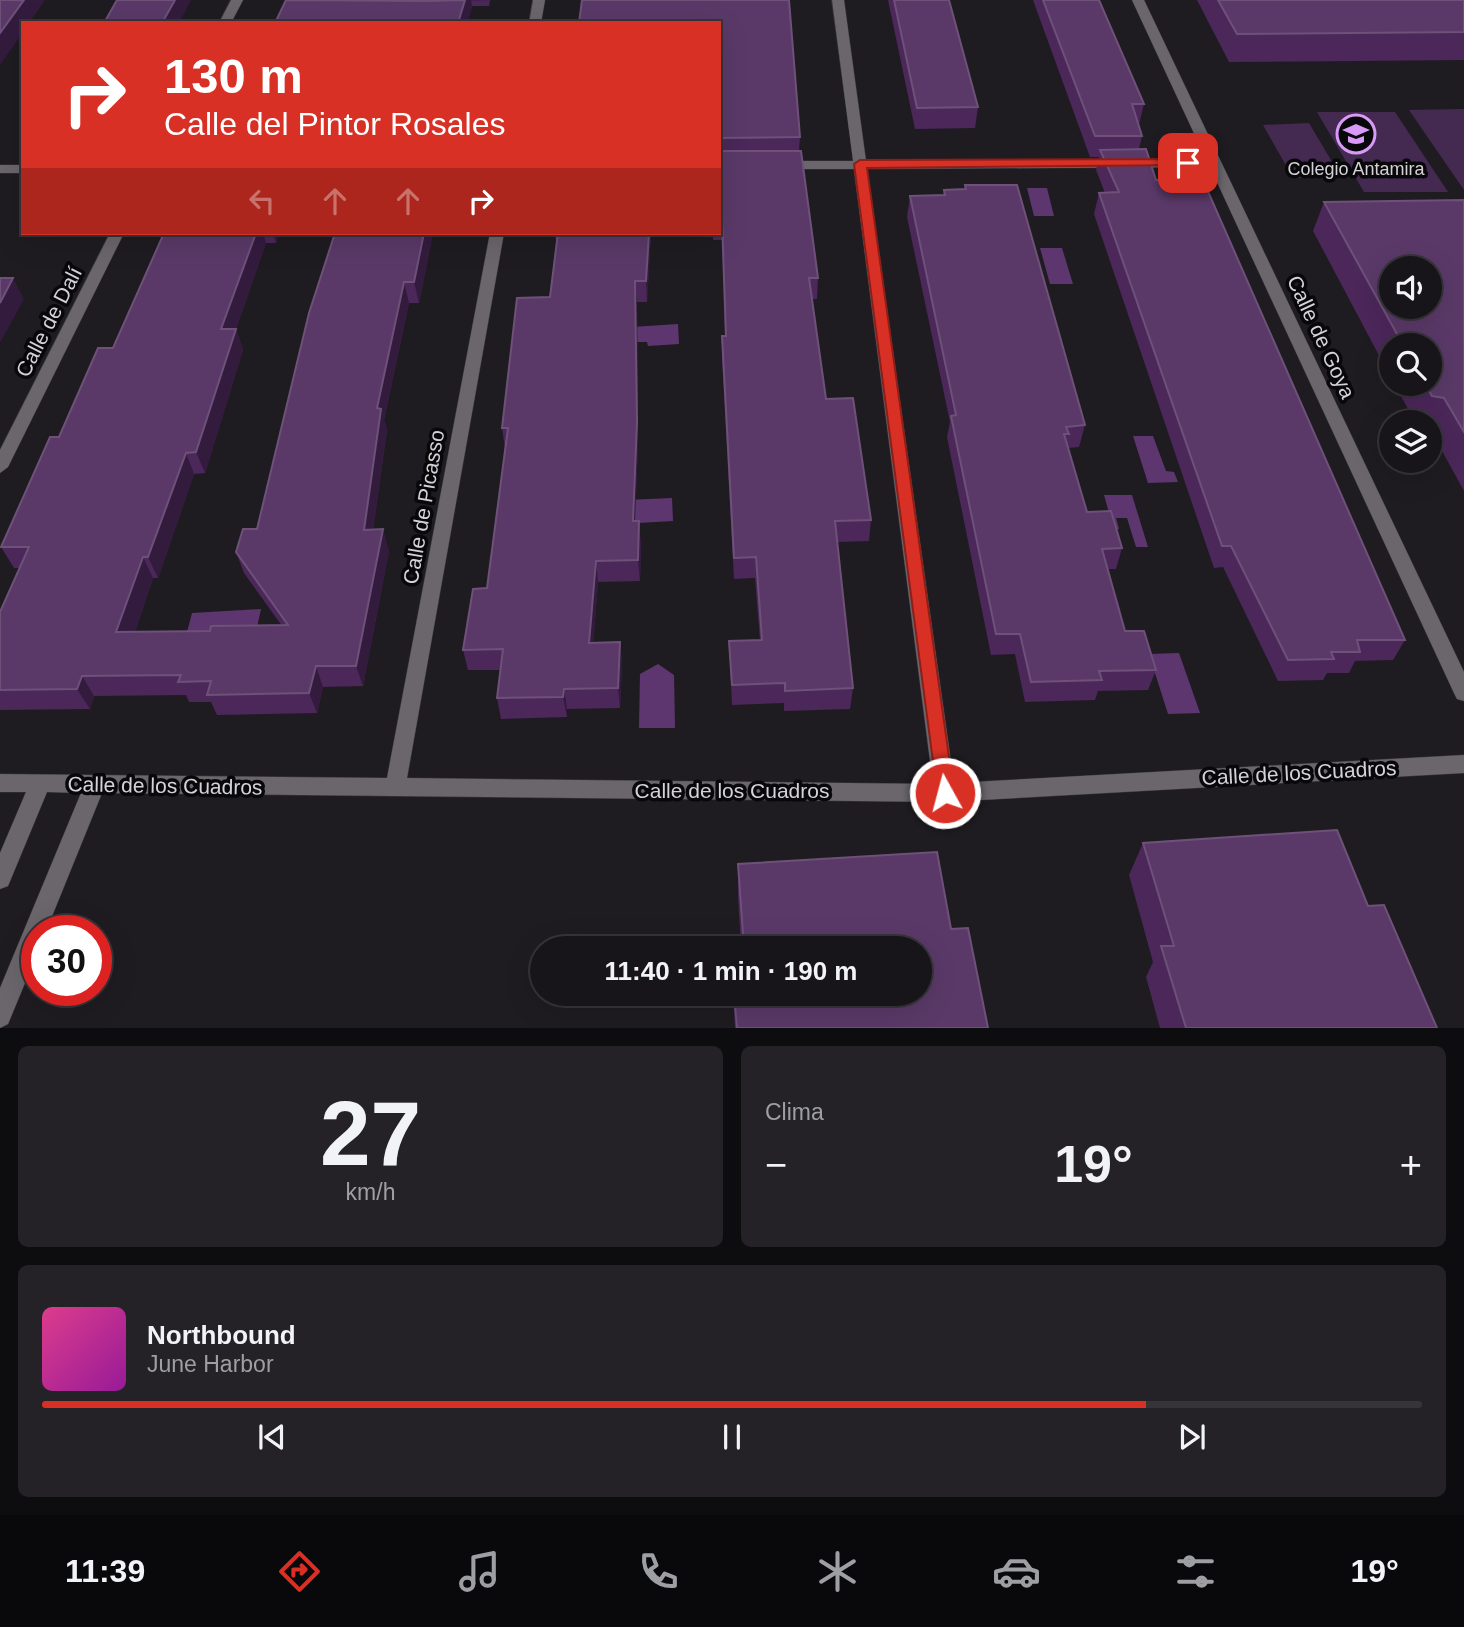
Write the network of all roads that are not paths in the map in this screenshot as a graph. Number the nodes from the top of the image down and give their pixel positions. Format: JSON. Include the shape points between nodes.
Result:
{"nodes":[{"id":1,"x":237,"y":0,"type":"edge"},
{"id":2,"x":539,"y":0,"type":"edge"},
{"id":3,"x":838,"y":0,"type":"edge"},
{"id":4,"x":1138,"y":0,"type":"edge"},
{"id":5,"x":226,"y":21,"type":"edge"},
{"id":6,"x":535,"y":21,"type":"edge"},
{"id":7,"x":1216,"y":163,"type":"junction"},
{"id":8,"x":860,"y":164,"type":"junction"},
{"id":9,"x":758,"y":165,"type":"edge"},
{"id":10,"x":0,"y":169,"type":"edge"},
{"id":11,"x":21,"y":169,"type":"edge"},
{"id":12,"x":116,"y":235,"type":"edge"},
{"id":13,"x":497,"y":235,"type":"edge"},
{"id":14,"x":0,"y":467,"type":"edge"},
{"id":15,"x":1464,"y":693,"type":"edge"},
{"id":16,"x":1464,"y":764,"type":"edge"},
{"id":17,"x":0,"y":783,"type":"edge"},
{"id":18,"x":40,"y":784,"type":"junction"},
{"id":19,"x":95,"y":785,"type":"junction"},
{"id":20,"x":396,"y":789,"type":"junction"},
{"id":21,"x":945,"y":793,"type":"junction"},
{"id":22,"x":0,"y":879,"type":"edge"},
{"id":23,"x":0,"y":1016,"type":"edge"}],
"edges":[{"from":1,"to":5,"type":"street"},
{"from":2,"to":6,"type":"street"},
{"from":3,"to":8,"type":"street"},
{"from":4,"to":7,"type":"street","name":"Calle de Goya"},
{"from":7,"to":8,"type":"street"},
{"from":7,"to":15,"type":"street","name":"Calle de Goya"},
{"from":8,"to":9,"type":"street"},
{"from":8,"to":21,"type":"street"},
{"from":10,"to":11,"type":"street"},
{"from":12,"to":14,"type":"street","name":"Calle de Dalí"},
{"from":13,"to":20,"type":"street","name":"Calle de Picasso"},
{"from":16,"to":21,"type":"street","name":"Calle de los Cuadros"},
{"from":17,"to":18,"type":"street","name":"Calle de los Cuadros"},
{"from":18,"to":19,"type":"street","name":"Calle de los Cuadros"},
{"from":18,"to":22,"type":"street"},
{"from":19,"to":20,"type":"street","name":"Calle de los Cuadros"},
{"from":19,"to":23,"type":"street"},
{"from":20,"to":21,"type":"street","name":"Calle de los Cuadros"}]}
